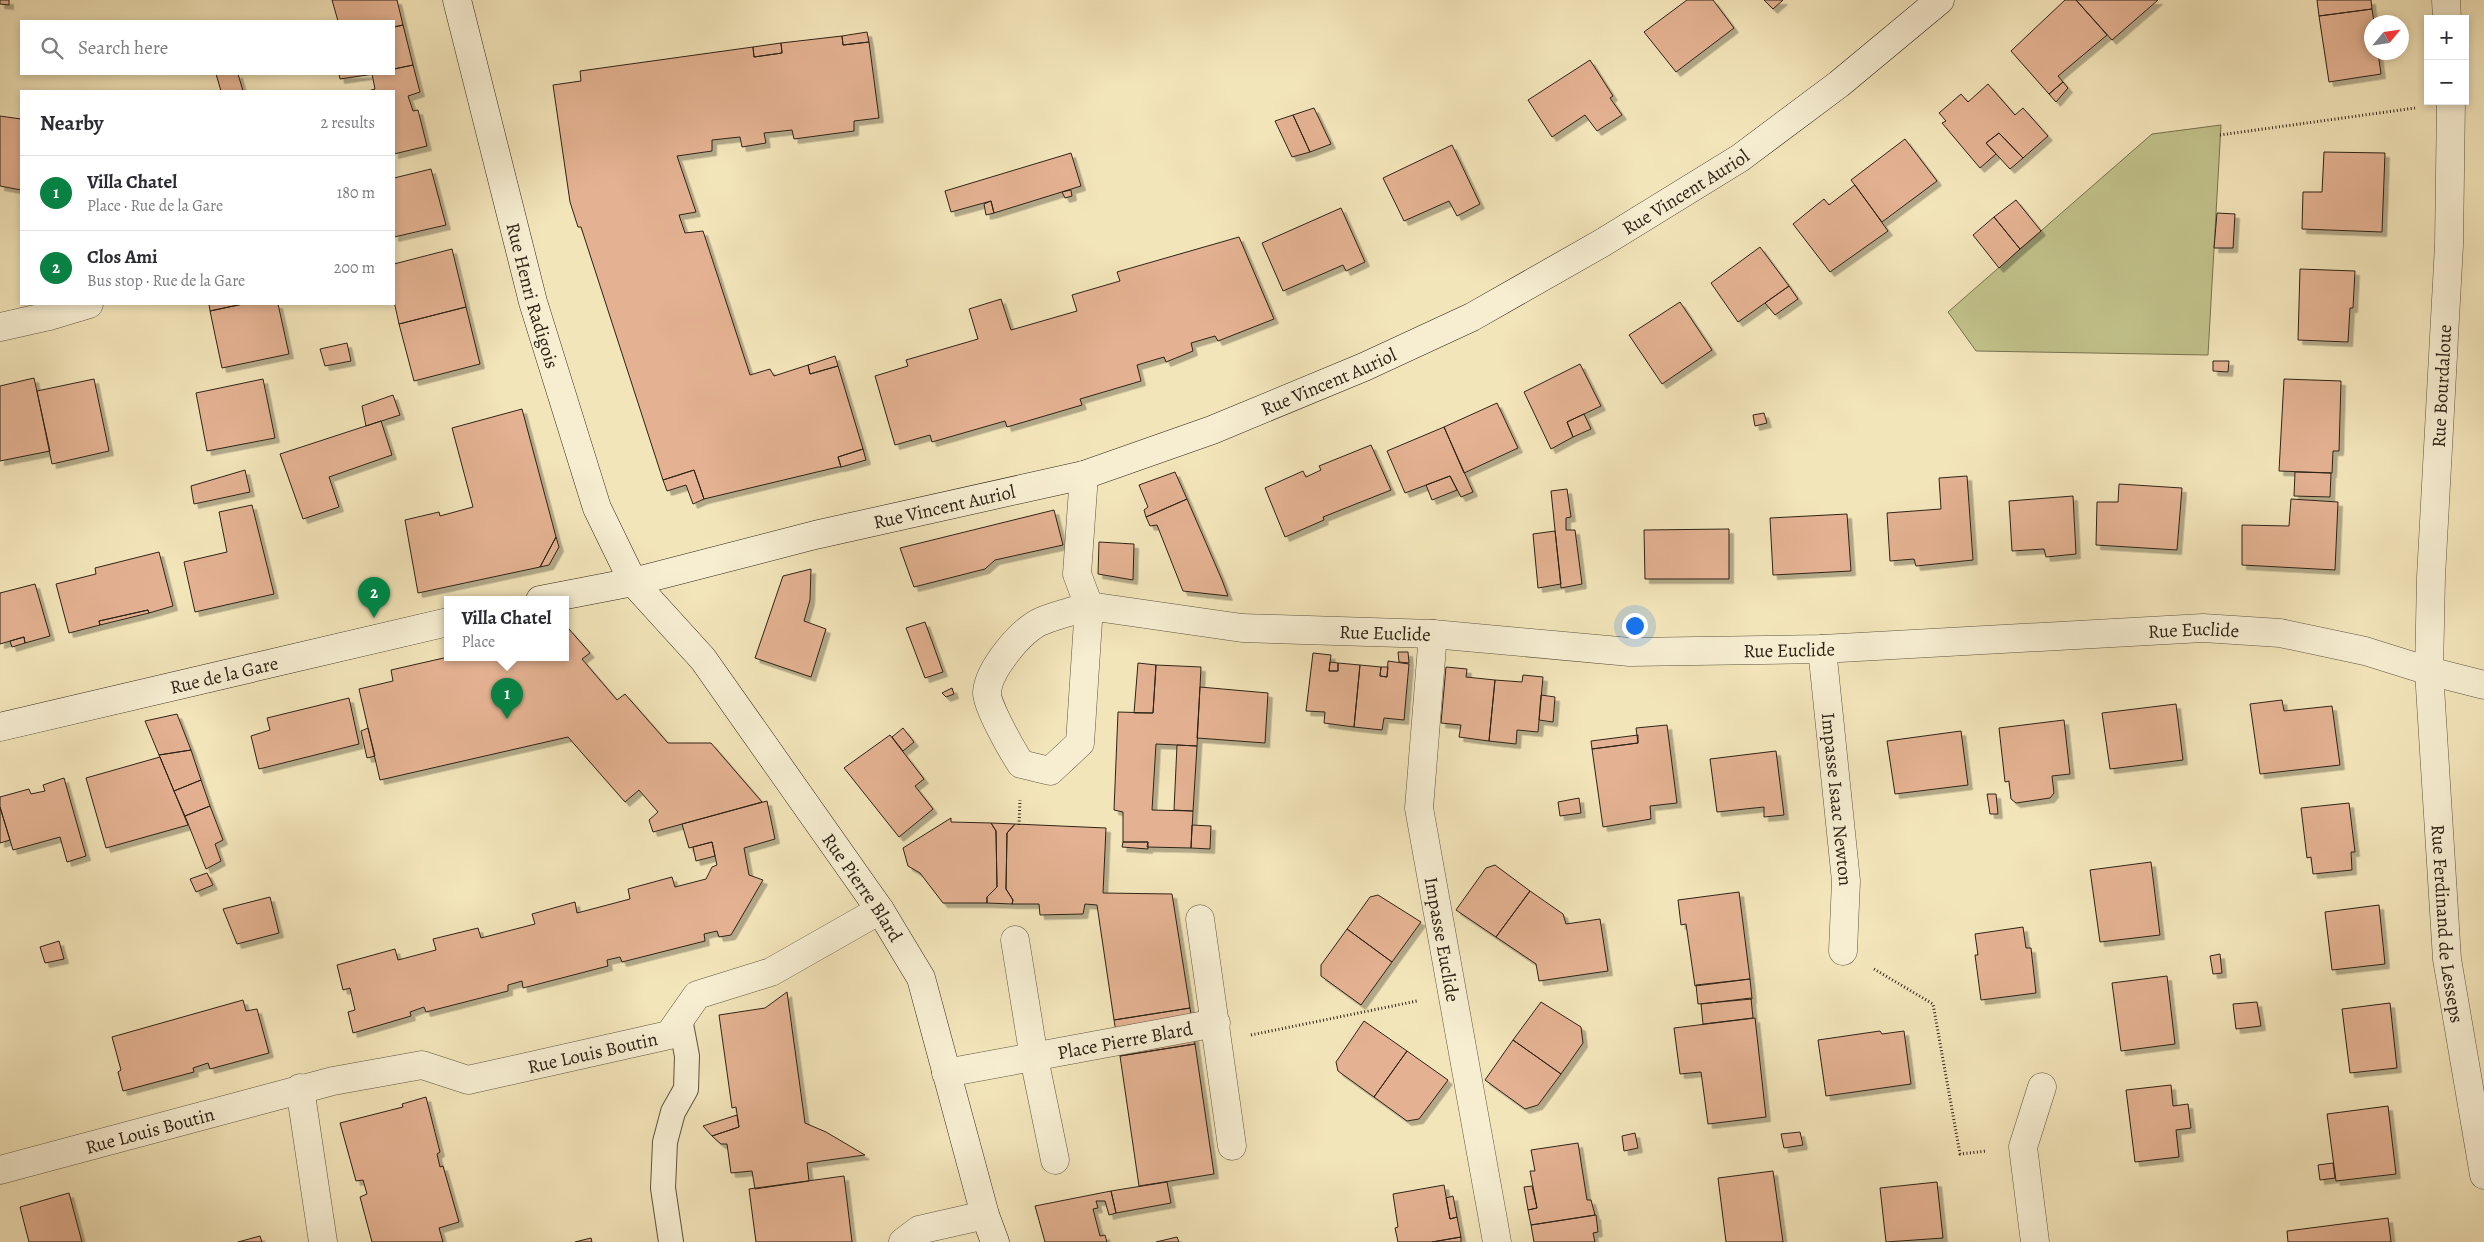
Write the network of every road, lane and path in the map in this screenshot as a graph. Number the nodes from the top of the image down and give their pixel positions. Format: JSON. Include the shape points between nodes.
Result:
{"nodes":[{"id":1,"x":457,"y":0,"type":"edge"},
{"id":2,"x":1940,"y":0,"type":"edge"},
{"id":3,"x":2446,"y":0,"type":"edge"},
{"id":4,"x":2447,"y":15,"type":"edge"},
{"id":5,"x":2430,"y":105,"type":"edge"},
{"id":6,"x":2451,"y":105,"type":"edge"},
{"id":7,"x":2220,"y":135,"type":"dead end"},
{"id":8,"x":86,"y":305,"type":"edge"},
{"id":9,"x":0,"y":327,"type":"edge"},
{"id":10,"x":1084,"y":475,"type":"junction"},
{"id":11,"x":633,"y":582,"type":"junction"},
{"id":12,"x":561,"y":596,"type":"edge"},
{"id":13,"x":1089,"y":606,"type":"junction"},
{"id":14,"x":444,"y":623,"type":"edge"},
{"id":15,"x":1432,"y":634,"type":"junction"},
{"id":16,"x":1822,"y":649,"type":"junction"},
{"id":17,"x":2429,"y":671,"type":"junction"},
{"id":18,"x":2484,"y":685,"type":"edge"},
{"id":19,"x":0,"y":727,"type":"edge"},
{"id":20,"x":880,"y":910,"type":"junction"},
{"id":21,"x":1200,"y":919,"type":"dead end"},
{"id":22,"x":1015,"y":940,"type":"dead end"},
{"id":23,"x":1843,"y":951,"type":"joint"},
{"id":24,"x":1454,"y":993,"type":"junction"},
{"id":25,"x":680,"y":1019,"type":"junction"},
{"id":26,"x":1216,"y":1023,"type":"junction"},
{"id":27,"x":1034,"y":1058,"type":"junction"},
{"id":28,"x":946,"y":1073,"type":"junction"},
{"id":29,"x":2042,"y":1087,"type":"dead end"},
{"id":30,"x":300,"y":1088,"type":"junction"},
{"id":31,"x":1232,"y":1146,"type":"dead end"},
{"id":32,"x":2023,"y":1147,"type":"junction"},
{"id":33,"x":1055,"y":1160,"type":"dead end"},
{"id":34,"x":0,"y":1170,"type":"edge"},
{"id":35,"x":2484,"y":1175,"type":"edge"},
{"id":36,"x":985,"y":1215,"type":"junction"},
{"id":37,"x":323,"y":1242,"type":"edge"},
{"id":38,"x":671,"y":1242,"type":"edge"},
{"id":39,"x":903,"y":1242,"type":"edge"},
{"id":40,"x":995,"y":1242,"type":"edge"},
{"id":41,"x":1497,"y":1242,"type":"edge"},
{"id":42,"x":2035,"y":1242,"type":"edge"}],
"edges":[{"from":1,"to":11,"type":"street","name":"Rue Henri Radigois","via":[[533,302],[597,508]]},
{"from":2,"to":10,"type":"street","name":"Rue Vincent Auriol","via":[[1839,84],[1740,158],[1602,243],[1472,317],[1364,367],[1212,430]]},
{"from":3,"to":4,"type":"street"},
{"from":5,"to":7,"type":"path"},
{"from":6,"to":17,"type":"street","name":"Rue Bourdaloue","via":[[2450,245],[2431,576]]},
{"from":8,"to":9,"type":"street"},
{"from":10,"to":11,"type":"street","name":"Rue Vincent Auriol","via":[[815,535]]},
{"from":10,"to":13,"type":"street","name":"Rue Euclide","via":[[1077,574]]},
{"from":11,"to":12,"type":"street"},
{"from":11,"to":20,"type":"street","name":"Rue Pierre Blard","via":[[703,659]]},
{"from":13,"to":13,"type":"street","name":"Rue Euclide","via":[[1080,743],[1050,771],[1021,764],[1005,738],[987,693],[995,667],[1006,652],[1040,622]]},
{"from":13,"to":15,"type":"street","name":"Rue Euclide","via":[[1242,628]]},
{"from":14,"to":19,"type":"street","name":"Rue de la Gare"},
{"from":15,"to":16,"type":"street","name":"Rue Euclide","via":[[1630,652]]},
{"from":15,"to":24,"type":"street","name":"Impasse Euclide","via":[[1419,808]]},
{"from":16,"to":17,"type":"street","name":"Rue Euclide","via":[[2203,628],[2280,633],[2366,651]]},
{"from":16,"to":23,"type":"street","name":"Impasse Isaac Newton","via":[[1846,882]]},
{"from":17,"to":18,"type":"street","name":"Rue Euclide"},
{"from":17,"to":35,"type":"street","name":"Rue Ferdinand de Lesseps","via":[[2447,959]]},
{"from":20,"to":25,"type":"street","name":"Rue Louis Boutin","via":[[771,972],[697,995]]},
{"from":20,"to":28,"type":"street","name":"Rue Pierre Blard","via":[[921,978]]},
{"from":21,"to":26,"type":"street","name":"Place Pierre Blard"},
{"from":22,"to":27,"type":"street","name":"Place Pierre Blard"},
{"from":23,"to":32,"type":"path","via":[[1933,1004],[1960,1154]]},
{"from":24,"to":26,"type":"path","via":[[1236,1038]]},
{"from":24,"to":41,"type":"street","name":"Impasse Euclide"},
{"from":25,"to":30,"type":"street","name":"Rue Louis Boutin","via":[[669,1035],[468,1080],[422,1065]]},
{"from":25,"to":38,"type":"lane","via":[[687,1056],[686,1089],[673,1112],[665,1142],[662,1188]]},
{"from":26,"to":27,"type":"street","name":"Place Pierre Blard"},
{"from":26,"to":31,"type":"street","name":"Place Pierre Blard"},
{"from":27,"to":28,"type":"street","name":"Place Pierre Blard"},
{"from":27,"to":33,"type":"street","name":"Place Pierre Blard"},
{"from":28,"to":36,"type":"street","name":"Rue Pierre Blard"},
{"from":29,"to":32,"type":"street"},
{"from":30,"to":34,"type":"street","name":"Rue Louis Boutin"},
{"from":30,"to":37,"type":"street"},
{"from":32,"to":42,"type":"street"},
{"from":36,"to":39,"type":"street","via":[[919,1230]]},
{"from":36,"to":40,"type":"street","name":"Rue Pierre Blard"}]}
